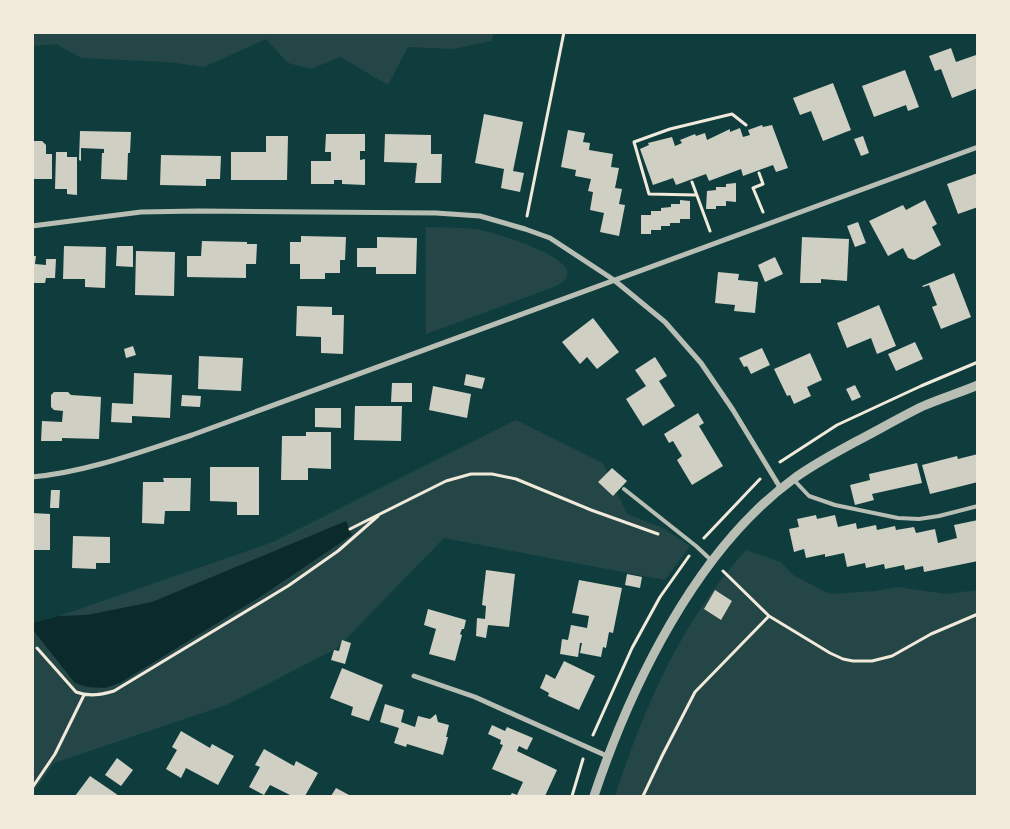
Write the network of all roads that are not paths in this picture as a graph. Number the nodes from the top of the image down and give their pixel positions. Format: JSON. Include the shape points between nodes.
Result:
{"nodes":[{"id":1,"x":978,"y":147,"type":"edge"},
{"id":2,"x":32,"y":226,"type":"edge"},
{"id":3,"x":614,"y":280,"type":"junction"},
{"id":4,"x":978,"y":386,"type":"edge"},
{"id":5,"x":32,"y":477,"type":"edge"},
{"id":6,"x":793,"y":479,"type":"junction"},
{"id":7,"x":624,"y":489,"type":"dead end"},
{"id":8,"x":781,"y":489,"type":"junction"},
{"id":9,"x":978,"y":506,"type":"edge"},
{"id":10,"x":712,"y":561,"type":"junction"},
{"id":11,"x":414,"y":676,"type":"dead end"},
{"id":12,"x":607,"y":756,"type":"junction"},
{"id":13,"x":594,"y":796,"type":"edge"}],
"edges":[{"from":1,"to":3,"type":"street"},
{"from":2,"to":3,"type":"street","via":[[141,212],[480,216],[550,238]]},
{"from":3,"to":5,"type":"street","via":[[192,435],[126,457],[52,476]]},
{"from":3,"to":8,"type":"street","via":[[665,322],[702,363]]},
{"from":4,"to":6,"type":"street","via":[[922,407],[827,457]]},
{"from":6,"to":8,"type":"street"},
{"from":6,"to":9,"type":"lane","via":[[809,496],[898,518],[919,519]]},
{"from":7,"to":10,"type":"lane"},
{"from":8,"to":10,"type":"street"},
{"from":10,"to":12,"type":"street","via":[[685,600],[652,659]]},
{"from":11,"to":12,"type":"street","via":[[475,697]]},
{"from":12,"to":13,"type":"street"}]}
